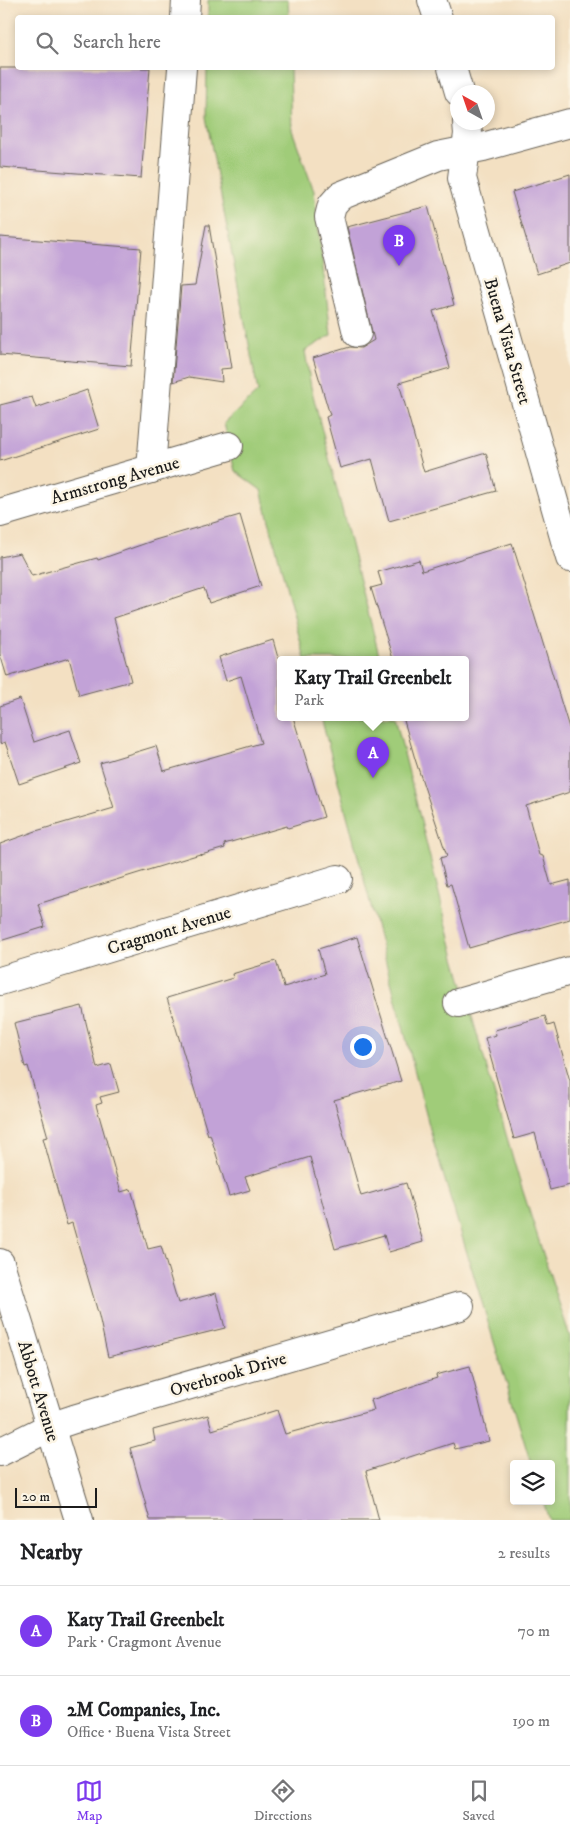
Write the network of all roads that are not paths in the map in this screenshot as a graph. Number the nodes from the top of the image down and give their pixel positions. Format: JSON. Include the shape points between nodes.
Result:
{"nodes":[{"id":1,"x":186,"y":0,"type":"edge"},
{"id":2,"x":432,"y":0,"type":"edge"},
{"id":3,"x":185,"y":15,"type":"edge"},
{"id":4,"x":437,"y":15,"type":"edge"},
{"id":5,"x":182,"y":70,"type":"edge"},
{"id":6,"x":453,"y":70,"type":"edge"},
{"id":7,"x":457,"y":85,"type":"edge"},
{"id":8,"x":570,"y":122,"type":"edge"},
{"id":9,"x":468,"y":130,"type":"edge"},
{"id":10,"x":466,"y":150,"type":"junction"},
{"id":11,"x":357,"y":333,"type":"dead end"},
{"id":12,"x":229,"y":446,"type":"dead end"},
{"id":13,"x":151,"y":469,"type":"junction"},
{"id":14,"x":0,"y":513,"type":"edge"},
{"id":15,"x":570,"y":558,"type":"edge"},
{"id":16,"x":338,"y":879,"type":"dead end"},
{"id":17,"x":570,"y":971,"type":"edge"},
{"id":18,"x":0,"y":981,"type":"edge"},
{"id":19,"x":458,"y":1003,"type":"dead end"},
{"id":20,"x":0,"y":1262,"type":"edge"},
{"id":21,"x":460,"y":1306,"type":"dead end"},
{"id":22,"x":50,"y":1426,"type":"junction"},
{"id":23,"x":0,"y":1452,"type":"edge"},
{"id":24,"x":79,"y":1520,"type":"edge"}],
"edges":[{"from":1,"to":3,"type":"street"},
{"from":2,"to":4,"type":"street"},
{"from":5,"to":13,"type":"street"},
{"from":6,"to":7,"type":"street"},
{"from":8,"to":10,"type":"street"},
{"from":9,"to":10,"type":"street","name":"Buena Vista Street"},
{"from":10,"to":11,"type":"street","via":[[438,156],[340,196],[332,205],[329,216]]},
{"from":10,"to":15,"type":"street","name":"Buena Vista Street","via":[[462,178]]},
{"from":12,"to":13,"type":"street","name":"Armstrong Avenue"},
{"from":13,"to":14,"type":"street","name":"Armstrong Avenue"},
{"from":16,"to":18,"type":"street","name":"Cragmont Avenue"},
{"from":17,"to":19,"type":"street"},
{"from":20,"to":22,"type":"street","name":"Abbott Avenue"},
{"from":21,"to":22,"type":"street","name":"Overbrook Drive"},
{"from":22,"to":23,"type":"street","name":"Overbrook Drive"},
{"from":22,"to":24,"type":"street","name":"Abbott Avenue"}]}
